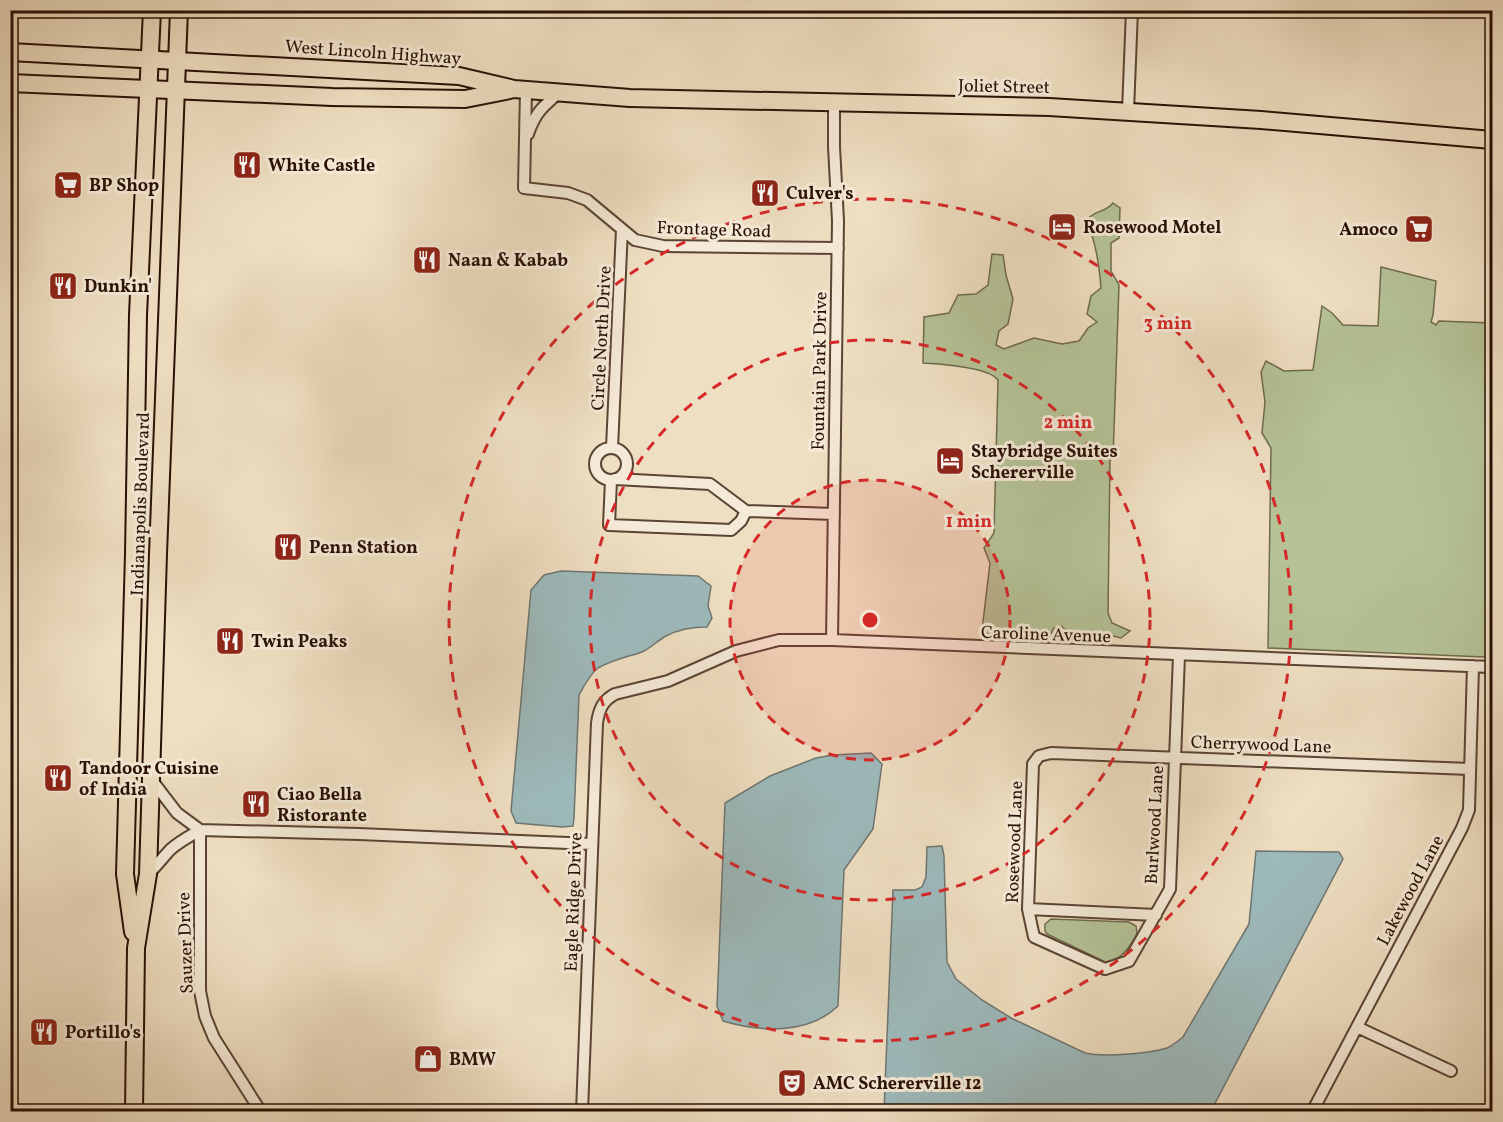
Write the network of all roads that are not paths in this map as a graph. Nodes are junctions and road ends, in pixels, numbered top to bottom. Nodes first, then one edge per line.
1 (152, 10) edge
2 (179, 10) edge
3 (1132, 10) edge
4 (10, 52) edge
5 (148, 59) junction
6 (177, 61) junction
7 (10, 83) edge
8 (147, 89) junction
9 (520, 89) junction
10 (176, 90) junction
11 (560, 92) junction
12 (834, 102) junction
13 (1128, 111) junction
14 (1492, 140) edge
15 (524, 145) junction
16 (622, 229) junction
17 (838, 248) junction
18 (612, 448) junction
19 (613, 480) junction
20 (746, 511) junction
21 (834, 514) junction
22 (832, 640) junction
23 (1179, 655) junction
24 (1473, 666) junction
25 (1492, 667) edge
26 (608, 698) joint
27 (1051, 753) joint
28 (1175, 757) junction
29 (1470, 769) junction
30 (150, 778) junction
31 (200, 830) junction
32 (592, 844) junction
33 (148, 874) junction
34 (1028, 909) junction
35 (1156, 915) junction
36 (136, 948) junction
37 (1105, 969) joint
38 (1357, 1027) junction
39 (1451, 1071) dead end
40 (134, 1112) edge
41 (261, 1112) edge
42 (582, 1112) edge
43 (1312, 1112) edge

1 - 5 main road, Indianapolis Boulevard
2 - 6 main road, Indianapolis Boulevard
3 - 13 street
4 - 5 main road, West Lincoln Highway
5 - 6 main road, West Lincoln Highway
5 - 8 main road, Indianapolis Boulevard
6 - 9 main road, West Lincoln Highway
6 - 10 main road, Indianapolis Boulevard
7 - 8 main road
8 - 10 main road
8 - 36 main road, Indianapolis Boulevard
9 - 10 main road
9 - 11 main road, Joliet Street
9 - 15 street, Frontage Road
10 - 30 main road, Indianapolis Boulevard
11 - 12 main road, Joliet Street
11 - 15 street
12 - 13 main road, Joliet Street
12 - 17 street, Fountain Park Drive
13 - 14 main road, Joliet Street
15 - 16 street, Frontage Road
16 - 17 street, Frontage Road
16 - 18 street, Circle North Drive
17 - 21 street, Fountain Park Drive
18 - 19 street
18 - 19 street
19 - 20 street
19 - 20 street
20 - 21 street
21 - 22 street, Fountain Park Drive
22 - 23 street, Caroline Avenue
22 - 26 street, Caroline Avenue
23 - 24 street, Caroline Avenue
23 - 28 street, Burlwood Lane
24 - 25 street, Caroline Avenue
24 - 29 street, Lakewood Lane
26 - 32 street, Eagle Ridge Drive
27 - 28 street, Cherrywood Lane
27 - 34 street, Rosewood Lane
28 - 29 street, Cherrywood Lane
28 - 35 street, Burlwood Lane
29 - 38 street, Lakewood Lane
30 - 31 street
30 - 33 main road, Indianapolis Boulevard
31 - 32 street
31 - 33 street
31 - 41 street, Sauzer Drive
32 - 42 street, Eagle Ridge Drive
33 - 36 main road, Indianapolis Boulevard
34 - 35 street
34 - 37 street, Rosewood Lane
35 - 37 street, Burlwood Lane
36 - 40 main road, Indianapolis Boulevard
38 - 39 street
38 - 43 street, Lakewood Lane

